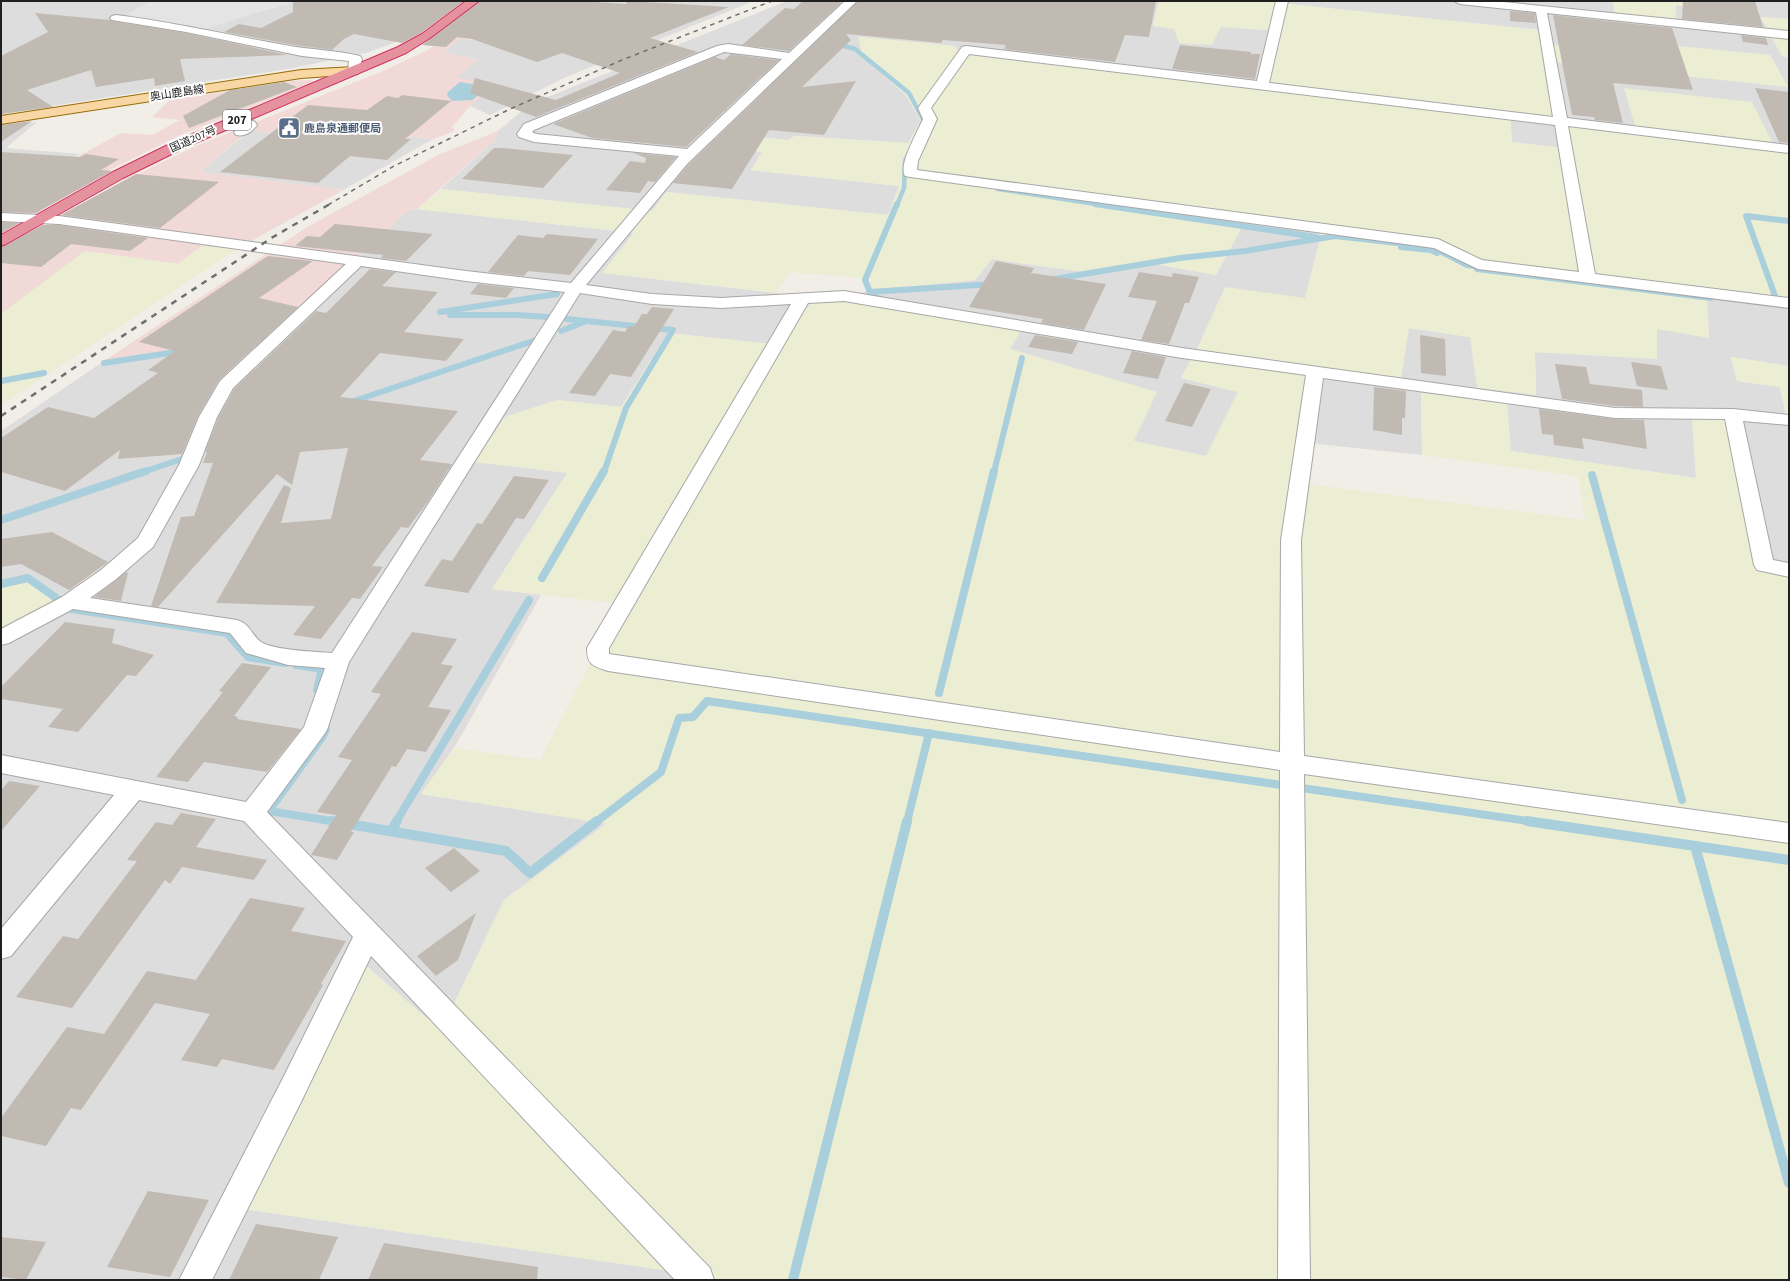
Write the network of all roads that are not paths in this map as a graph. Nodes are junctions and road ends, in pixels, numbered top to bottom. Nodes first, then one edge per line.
1 (473, 1) edge
2 (851, 1) edge
3 (1282, 1) edge
4 (1460, 1) edge
5 (1541, 9) junction
6 (116, 18) dead end
7 (1789, 35) edge
8 (792, 57) junction
9 (354, 71) junction
10 (1262, 86) junction
11 (1, 120) edge
12 (1561, 121) junction
13 (1789, 149) edge
14 (690, 153) junction
15 (1, 217) edge
16 (42, 219) junction
17 (1, 241) edge
18 (358, 261) junction
19 (1588, 278) junction
20 (575, 288) junction
21 (802, 299) junction
22 (1789, 303) edge
23 (1314, 372) junction
24 (1733, 414) junction
25 (1789, 420) edge
26 (1789, 570) edge
27 (70, 602) junction
28 (1, 638) edge
29 (338, 661) junction
30 (1, 764) edge
31 (1293, 779) junction
32 (133, 790) junction
33 (252, 813) junction
34 (1789, 833) edge
35 (368, 934) junction
36 (1, 948) edge
37 (195, 1280) edge
38 (698, 1280) edge
39 (1294, 1280) edge

1 - 9 highway, 国道207号 / 207
2 - 8 street
3 - 10 street
4 - 5 street
5 - 7 street
5 - 12 street
6 - 9 street
8 - 14 street
8 - 14 street
9 - 11 main road, 奥山鹿島線
9 - 16 highway, 国道207号 / 207
10 - 12 street
10 - 19 street
12 - 13 street
12 - 19 street
14 - 20 street
15 - 16 street
16 - 17 highway, 国道207号 / 207
16 - 18 street
18 - 20 street
18 - 27 street
19 - 22 street
20 - 21 street
20 - 29 street
21 - 23 street
21 - 31 street
23 - 24 street
23 - 31 street
24 - 25 street
24 - 26 street
27 - 28 street
27 - 29 street
29 - 33 street
30 - 32 street
31 - 34 street
31 - 39 street
32 - 33 street
32 - 36 street
33 - 35 street
35 - 37 street
35 - 38 street

